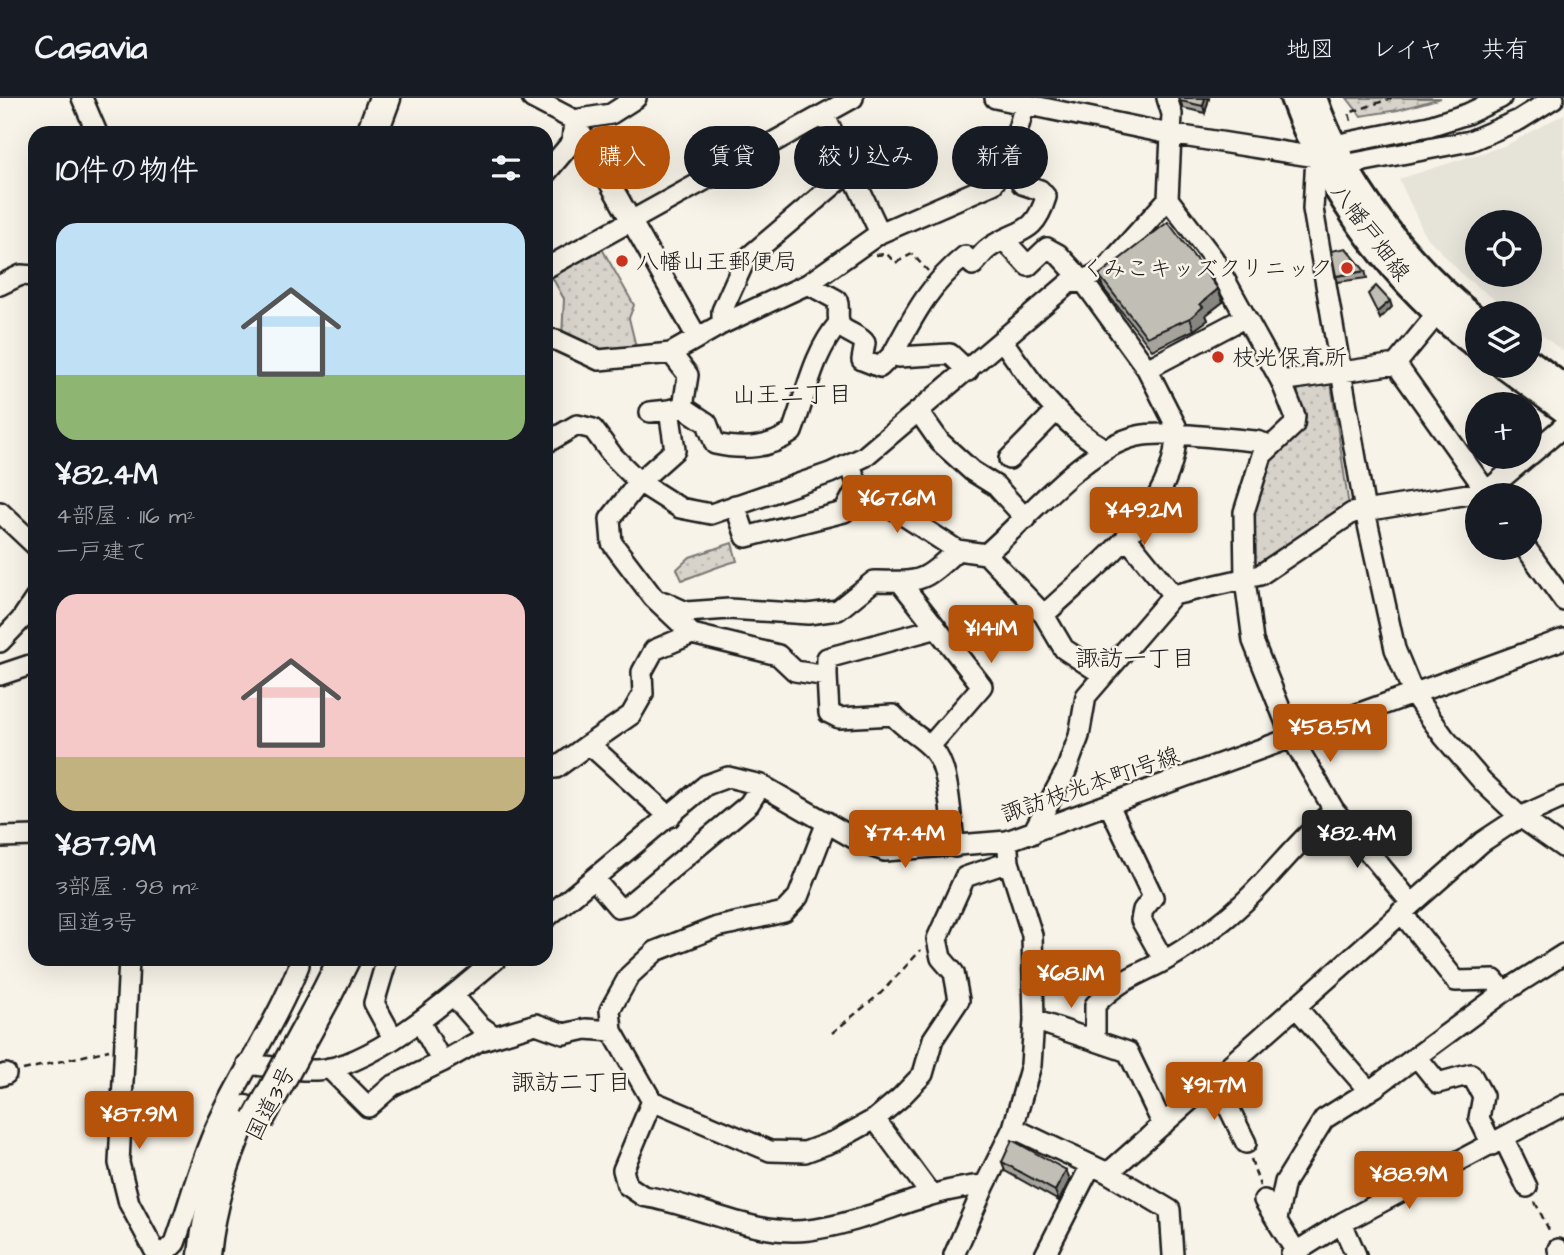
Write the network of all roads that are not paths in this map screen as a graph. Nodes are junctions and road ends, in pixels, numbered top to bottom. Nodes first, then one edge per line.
1 (82, 98) edge
2 (386, 98) edge
3 (402, 98) edge
4 (532, 98) edge
5 (636, 98) edge
6 (853, 98) edge
7 (995, 98) edge
8 (1167, 98) edge
9 (1293, 98) edge
10 (1314, 98) edge
11 (1501, 98) edge
12 (1554, 98) edge
13 (1025, 104) junction
14 (824, 114) junction
15 (574, 120) junction
16 (93, 126) edge
17 (375, 126) edge
18 (393, 126) edge
19 (829, 126) edge
20 (1019, 126) edge
21 (1170, 134) junction
22 (1331, 155) junction
23 (553, 165) edge
24 (830, 189) edge
25 (856, 189) edge
26 (982, 189) edge
27 (1037, 189) edge
28 (1168, 199) junction
29 (630, 220) junction
30 (873, 237) junction
31 (1006, 241) junction
32 (553, 264) edge
33 (28, 276) edge
34 (1083, 281) junction
35 (0, 285) edge
36 (808, 285) junction
37 (1465, 310) edge
38 (1437, 314) junction
39 (1244, 318) junction
40 (839, 323) junction
41 (722, 324) junction
42 (1465, 336) edge
43 (697, 337) junction
44 (553, 340) edge
45 (1003, 341) junction
46 (671, 353) junction
47 (893, 355) junction
48 (1396, 364) junction
49 (1147, 369) junction
50 (968, 371) junction
51 (1542, 371) edge
52 (1343, 372) junction
53 (1520, 378) edge
54 (1281, 381) junction
55 (1564, 388) edge
56 (667, 410) junction
57 (1564, 410) edge
58 (1056, 411) junction
59 (919, 412) junction
60 (1564, 426) edge
61 (1177, 437) junction
62 (553, 439) edge
63 (1542, 444) edge
64 (1270, 445) junction
65 (1105, 449) junction
66 (1009, 459) dead end
67 (850, 465) junction
68 (1514, 469) edge
69 (639, 482) junction
70 (1481, 483) edge
71 (1499, 483) edge
72 (858, 486) junction
73 (1465, 496) edge
74 (735, 505) junction
75 (1365, 511) junction
76 (0, 512) edge
77 (1026, 519) junction
78 (1126, 537) junction
79 (28, 538) edge
80 (957, 550) junction
81 (986, 554) junction
82 (1535, 560) edge
83 (1245, 580) junction
84 (901, 583) junction
85 (1173, 595) junction
86 (653, 597) junction
87 (1564, 601) edge
88 (28, 610) edge
89 (1044, 615) junction
90 (934, 629) junction
91 (692, 634) junction
92 (1564, 639) edge
93 (0, 642) edge
94 (28, 668) edge
95 (1102, 674) junction
96 (0, 675) edge
97 (827, 676) junction
98 (1414, 695) junction
99 (1292, 738) junction
100 (589, 744) junction
101 (930, 746) junction
102 (553, 768) edge
103 (761, 785) junction
104 (1564, 797) edge
105 (1109, 806) junction
106 (1334, 810) junction
107 (670, 817) junction
108 (1520, 817) junction
109 (827, 822) junction
110 (1032, 834) junction
111 (28, 836) edge
112 (0, 837) edge
113 (1007, 841) junction
114 (955, 847) junction
115 (1564, 848) edge
116 (1009, 862) junction
117 (594, 879) junction
118 (1406, 908) junction
119 (553, 912) edge
120 (1564, 954) edge
121 (1164, 961) junction
122 (128, 966) edge
123 (299, 966) edge
124 (325, 966) edge
125 (339, 966) edge
126 (385, 966) edge
127 (488, 966) edge
128 (319, 991) junction
129 (1504, 992) junction
130 (453, 995) junction
131 (1296, 1007) junction
132 (1034, 1020) junction
133 (420, 1022) junction
134 (612, 1031) junction
135 (494, 1036) junction
136 (393, 1038) junction
137 (1095, 1039) junction
138 (1417, 1058) junction
139 (442, 1062) junction
140 (247, 1064) junction
141 (329, 1068) junction
142 (1210, 1083) junction
143 (1368, 1091) junction
144 (652, 1101) junction
145 (1564, 1105) edge
146 (252, 1116) junction
147 (874, 1119) junction
148 (1163, 1125) junction
149 (1013, 1128) junction
150 (1498, 1142) junction
151 (1246, 1143) road end
152 (1099, 1170) junction
153 (985, 1185) junction
154 (1527, 1187) road end
155 (931, 1195) junction
156 (1264, 1200) road end
157 (1277, 1219) junction
158 (1342, 1223) junction
159 (1295, 1253) edge
160 (157, 1255) edge
161 (163, 1255) edge
162 (204, 1255) edge
163 (219, 1255) edge
164 (954, 1255) edge
165 (1045, 1255) edge
166 (1173, 1255) edge
167 (1356, 1255) edge

1 - 16 street
2 - 17 highway
3 - 18 highway
4 - 15 street
5 - 15 street
6 - 14 street
7 - 13 street
8 - 21 street
9 - 22 main road, 八幡戸畑線
10 - 22 main road, 八幡戸畑線
11 - 22 street
12 - 22 street
13 - 20 street
13 - 21 street
14 - 19 street
14 - 29 street
15 - 23 street
15 - 29 street
21 - 22 street
21 - 28 street
22 - 37 main road, 八幡戸畑線
22 - 38 main road, 八幡戸畑線
22 - 52 street
24 - 41 street
25 - 30 street
26 - 30 street
27 - 31 street
28 - 34 street
28 - 39 street
29 - 32 street
29 - 43 street
30 - 36 street
31 - 34 street
31 - 47 street
33 - 35 street
34 - 45 street
34 - 49 street
36 - 40 street
36 - 41 street
38 - 42 main road, 八幡戸畑線
38 - 48 street
39 - 49 street
39 - 54 street
40 - 47 street
40 - 56 street
41 - 43 street
43 - 46 street
44 - 46 street
45 - 50 street
45 - 58 street
46 - 56 street
47 - 50 street
48 - 52 street
48 - 70 street
49 - 61 street
50 - 59 street
51 - 55 main road
52 - 54 street
52 - 75 street
53 - 57 main road
54 - 64 street
56 - 69 street
58 - 65 street
58 - 66 street
59 - 67 street
59 - 77 street
60 - 63 street
61 - 64 street
61 - 65 street
61 - 78 street
62 - 69 street
64 - 83 street
65 - 77 street
67 - 72 street
67 - 74 street
68 - 71 street
69 - 74 street
69 - 86 street
72 - 74 street
72 - 80 street
73 - 75 street
75 - 83 street
75 - 98 street
76 - 79 street
77 - 81 street
78 - 85 street
78 - 89 street
80 - 81 street
80 - 84 street
81 - 89 street
82 - 87 street
83 - 85 street
83 - 99 street
84 - 86 street
84 - 90 street
85 - 95 street
86 - 91 street
88 - 93 street
89 - 95 street
90 - 97 street
90 - 101 street
91 - 97 street
91 - 100 street
92 - 98 street, 諏訪枝光本町1号線
94 - 96 street
95 - 110 street
97 - 101 street
98 - 99 street, 諏訪枝光本町1号線
98 - 108 street
99 - 105 street, 諏訪枝光本町1号線
99 - 106 street
100 - 102 street
100 - 107 street
101 - 114 street
103 - 107 street, 諏訪枝光本町1号線
103 - 109 street, 諏訪枝光本町1号線
103 - 117 street
104 - 108 street
105 - 110 street, 諏訪枝光本町1号線
105 - 121 street
106 - 118 street
106 - 121 street
107 - 117 street, 諏訪枝光本町1号線
108 - 115 street
108 - 118 street
109 - 114 street, 諏訪枝光本町1号線
109 - 134 street
110 - 113 street, 諏訪枝光本町1号線
111 - 112 street
113 - 114 street, 諏訪枝光本町1号線
113 - 116 street
116 - 132 street
116 - 147 street
117 - 119 street, 諏訪枝光本町1号線
118 - 129 street
118 - 131 street
120 - 129 street
121 - 137 street
122 - 160 street
123 - 140 street
124 - 128 highway, 国道3号
125 - 128 highway, 国道3号
126 - 136 street
127 - 130 street
128 - 146 highway, 国道3号, bridge
129 - 138 street
130 - 133 street
130 - 135 street
131 - 142 street
131 - 143 street
132 - 137 street
132 - 149 street
133 - 136 street
133 - 139 street
134 - 135 street
134 - 144 street
135 - 139 street
136 - 141 street
137 - 148 street
138 - 143 street
138 - 150 street
139 - 141 street
140 - 141 street
140 - 161 street
142 - 148 street
142 - 151 street
143 - 157 street
144 - 147 street
144 - 155 street
145 - 150 street
146 - 162 highway, 国道3号
146 - 163 highway, 国道3号
147 - 155 street
148 - 152 street
149 - 152 street
149 - 153 street
150 - 154 street
150 - 158 street
152 - 165 street
152 - 166 street
153 - 155 street
153 - 164 street
156 - 157 street
157 - 159 street
158 - 159 street
158 - 167 street

